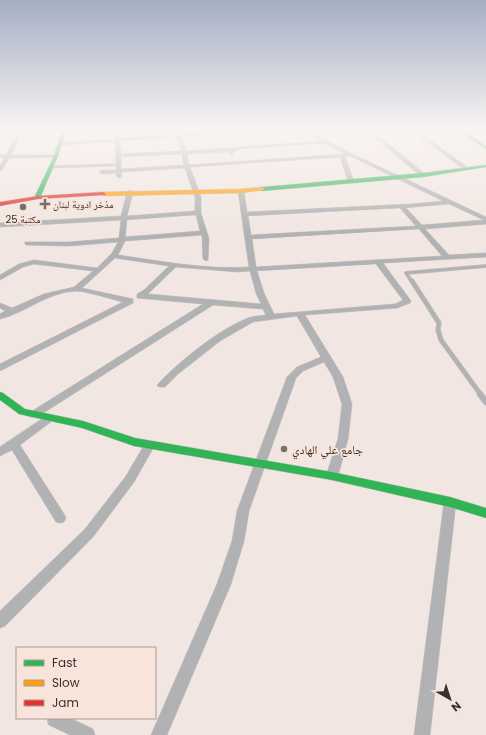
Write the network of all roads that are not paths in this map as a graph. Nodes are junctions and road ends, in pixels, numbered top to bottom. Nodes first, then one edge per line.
1 (54, 164) edge
2 (119, 164) edge
3 (214, 164) edge
4 (345, 164) edge
5 (370, 164) edge
6 (411, 164) edge
7 (460, 164) edge
8 (101, 166) junction
9 (187, 166) junction
10 (486, 166) edge
11 (52, 168) junction
12 (119, 168) junction
13 (467, 169) junction
14 (423, 174) junction
15 (397, 177) junction
16 (351, 181) junction
17 (195, 190) junction
18 (241, 191) junction
19 (130, 192) junction
20 (37, 198) junction
21 (449, 202) junction
22 (0, 204) edge
23 (402, 207) junction
24 (198, 213) junction
25 (244, 214) junction
26 (124, 218) junction
27 (486, 219) edge
28 (486, 222) edge
29 (0, 225) edge
30 (421, 227) junction
31 (204, 233) junction
32 (249, 236) junction
33 (122, 240) junction
34 (27, 243) dead end
35 (114, 256) junction
36 (486, 256) edge
37 (448, 258) junction
38 (206, 259) dead end
39 (379, 263) junction
40 (174, 265) junction
41 (486, 266) edge
42 (253, 269) junction
43 (98, 270) junction
44 (0, 278) edge
45 (76, 290) junction
46 (140, 296) junction
47 (130, 302) junction
48 (210, 302) junction
49 (0, 305) edge
50 (267, 307) junction
51 (12, 312) junction
52 (300, 314) junction
53 (271, 316) junction
54 (0, 317) edge
55 (326, 358) junction
56 (0, 368) edge
57 (162, 385) dead end
58 (0, 395) edge
59 (486, 402) edge
60 (33, 415) junction
61 (48, 419) junction
62 (14, 444) junction
63 (150, 445) junction
64 (0, 452) edge
65 (260, 463) junction
66 (332, 476) junction
67 (450, 502) junction
68 (486, 513) edge
69 (60, 518) dead end
70 (0, 621) edge
71 (55, 719) dead end
72 (87, 735) edge
73 (159, 735) edge
74 (422, 735) edge

1 - 11 main road
2 - 12 street
3 - 9 street
4 - 16 street
5 - 15 street
6 - 14 street
7 - 13 street
8 - 11 street
8 - 12 street
8 - 12 street
9 - 12 street
9 - 17 street
10 - 13 main road
11 - 20 main road
13 - 14 main road
14 - 15 main road
15 - 16 main road
15 - 21 street
16 - 18 main road
17 - 18 main road
17 - 19 main road
17 - 24 street
18 - 25 street
19 - 20 main road
19 - 26 street
20 - 22 main road
21 - 23 street
21 - 27 street
23 - 25 street
23 - 30 street
24 - 26 street
24 - 31 street
25 - 32 street
26 - 29 street
26 - 33 street
28 - 30 street
30 - 32 street
30 - 37 street
31 - 33 street
31 - 38 street
32 - 42 street
33 - 34 street
33 - 35 street
35 - 40 street
35 - 43 street
36 - 37 street
37 - 39 street
39 - 42 street
39 - 52 street
40 - 42 street
40 - 46 street
41 - 59 lane
42 - 50 street
43 - 44 street
43 - 45 street
45 - 47 street
45 - 51 street
46 - 47 street
46 - 48 street
47 - 56 street
48 - 50 street
48 - 60 street
49 - 51 street
50 - 53 street
51 - 54 street
52 - 53 street
52 - 55 street
53 - 57 street
55 - 65 street
55 - 66 street
58 - 60 main road
60 - 61 main road
61 - 62 street
61 - 63 main road
62 - 64 street
62 - 69 street
63 - 65 main road
63 - 70 street
65 - 66 main road
65 - 73 street
66 - 67 main road
67 - 68 main road
67 - 74 street
71 - 72 street

